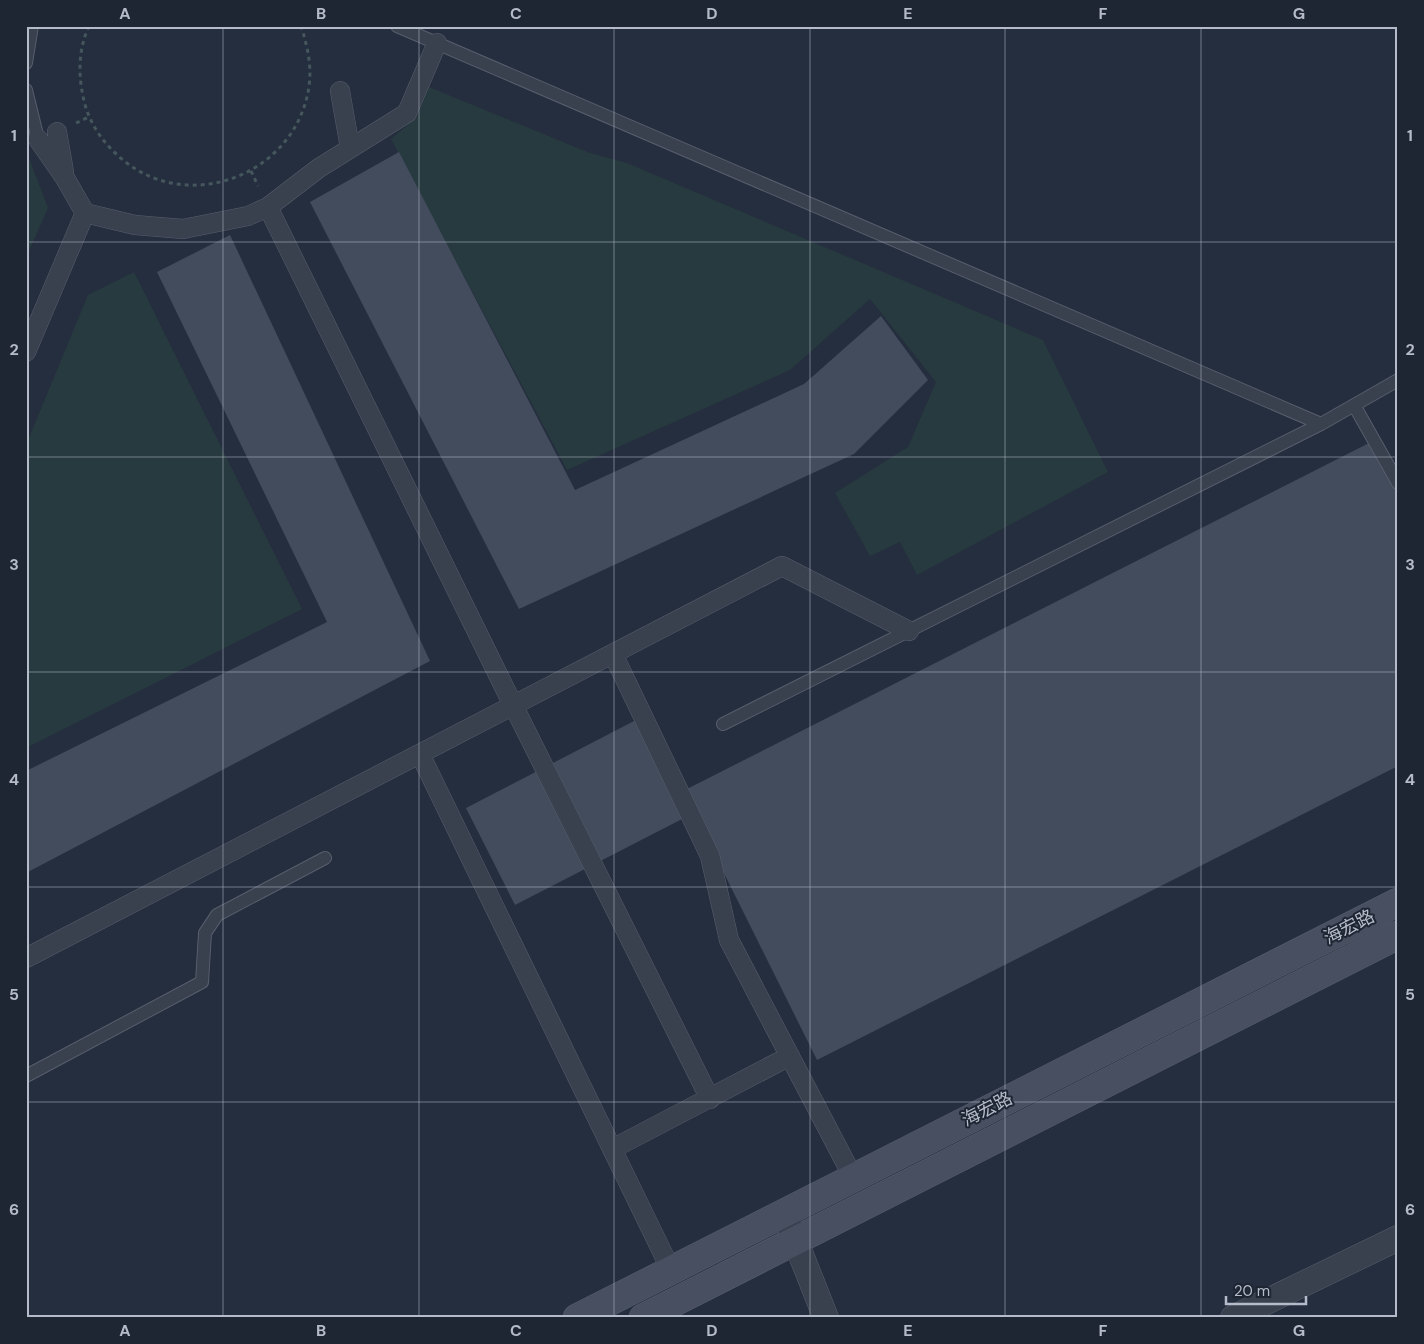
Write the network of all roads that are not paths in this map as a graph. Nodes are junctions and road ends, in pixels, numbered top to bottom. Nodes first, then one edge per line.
1 (32, 26) edge
2 (397, 26) edge
3 (437, 43) junction
4 (26, 63) edge
5 (26, 90) edge
6 (340, 91) dead end
7 (57, 132) dead end
8 (38, 139) joint
9 (350, 148) junction
10 (65, 178) junction
11 (268, 207) junction
12 (85, 213) junction
13 (26, 352) edge
14 (1398, 380) edge
15 (1354, 405) junction
16 (1321, 424) junction
17 (1398, 483) edge
18 (909, 631) junction
19 (612, 654) junction
20 (513, 705) junction
21 (723, 724) dead end
22 (420, 754) junction
23 (326, 858) dead end
24 (1398, 902) edge
25 (1398, 935) edge
26 (26, 958) edge
27 (790, 1056) junction
28 (26, 1076) edge
29 (710, 1099) junction
30 (612, 1149) junction
31 (853, 1177) junction
32 (784, 1212) junction
33 (1398, 1238) edge
34 (794, 1240) junction
35 (671, 1270) junction
36 (577, 1318) edge
37 (643, 1318) edge
38 (826, 1318) edge
39 (1233, 1318) edge

1 - 4 lane
2 - 3 lane
3 - 9 street
3 - 16 lane
5 - 8 lane
6 - 9 street
7 - 10 street
8 - 10 street
9 - 11 street
10 - 12 street
11 - 12 street
11 - 20 street
12 - 13 street
14 - 15 lane
15 - 16 lane
15 - 17 lane
16 - 18 lane
18 - 19 street
18 - 21 lane
19 - 20 street
19 - 27 street
20 - 22 street
20 - 29 street
22 - 26 street
22 - 30 street
23 - 28 lane
24 - 31 main road, 海宏路
25 - 34 main road, 海宏路
27 - 29 street
27 - 31 street
29 - 30 street
30 - 35 street
31 - 32 main road, 海宏路
32 - 34 street
32 - 35 main road, 海宏路
33 - 39 street
34 - 37 main road, 海宏路
34 - 38 street
35 - 36 main road, 海宏路

